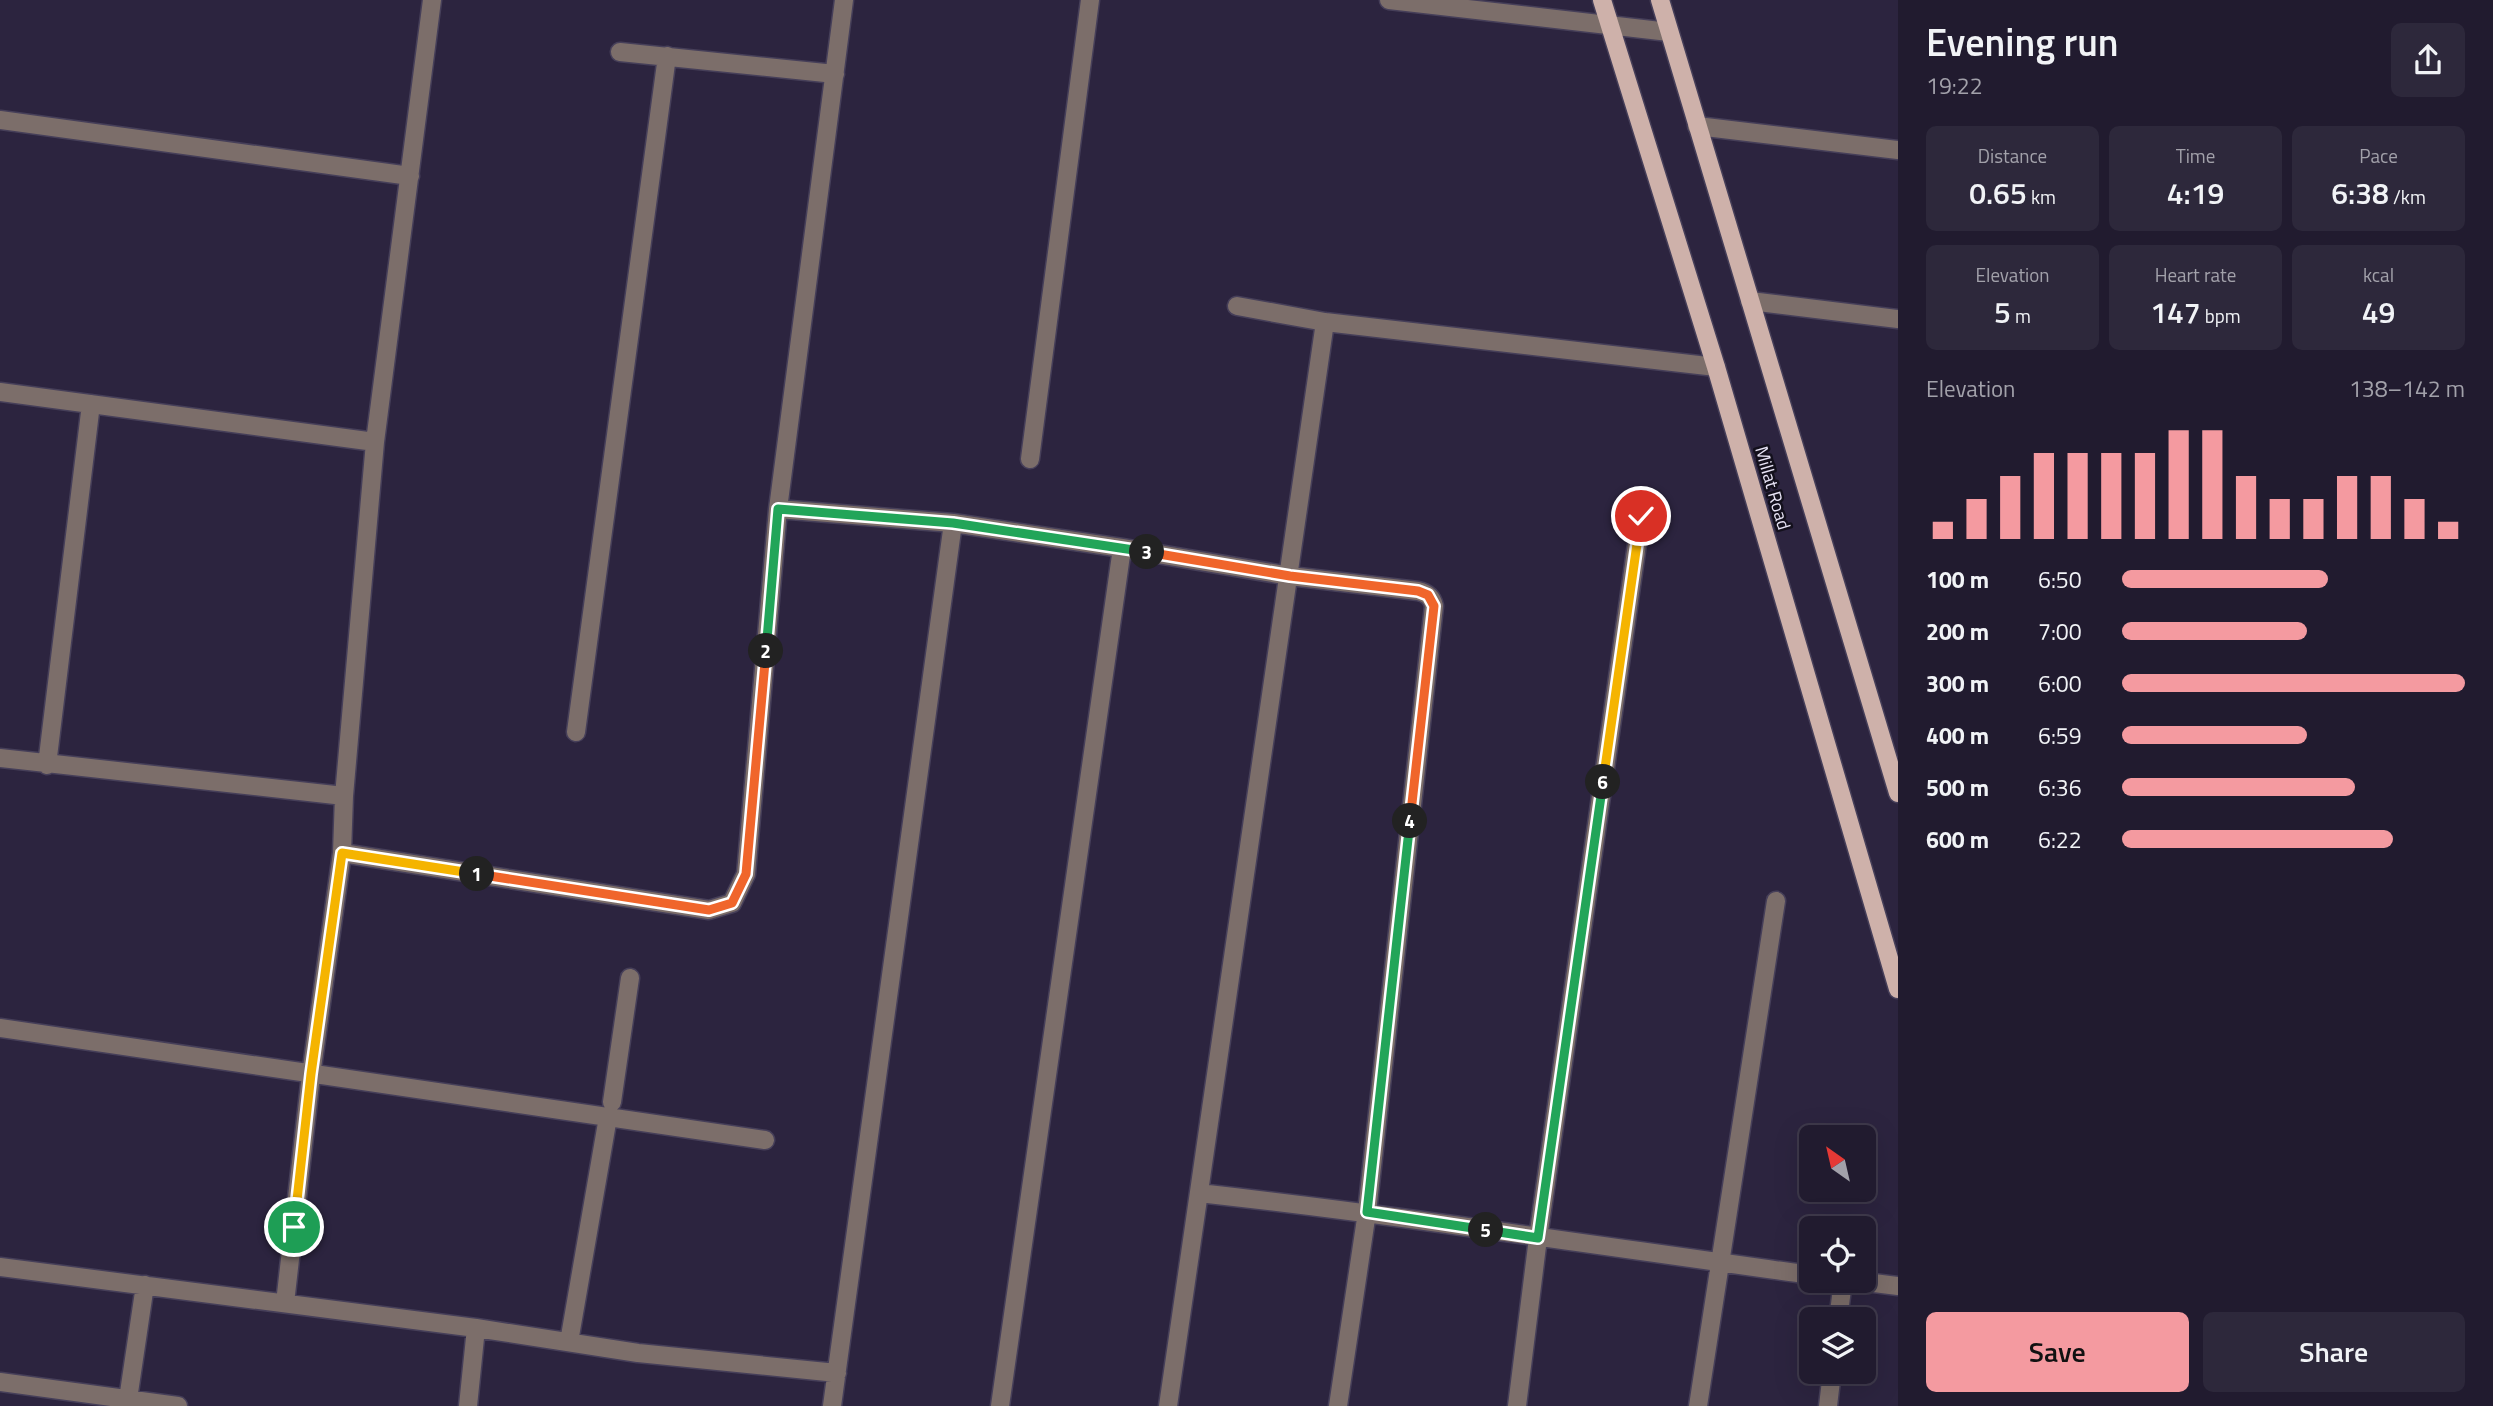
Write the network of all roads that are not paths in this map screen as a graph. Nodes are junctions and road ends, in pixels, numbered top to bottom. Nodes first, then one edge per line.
1 (432, 0) edge
2 (844, 0) edge
3 (1090, 0) edge
4 (1392, 0) edge
5 (1602, 0) edge
6 (1660, 0) edge
7 (1609, 26) junction
8 (1669, 32) junction
9 (620, 52) dead end
10 (667, 56) junction
11 (835, 74) junction
12 (0, 120) edge
13 (1696, 126) junction
14 (1898, 150) edge
15 (410, 176) junction
16 (1750, 302) junction
17 (1237, 306) dead end
18 (1898, 319) edge
19 (1325, 322) junction
20 (1716, 367) junction
21 (0, 392) edge
22 (91, 404) junction
23 (375, 442) junction
24 (1030, 459) dead end
25 (778, 509) junction
26 (1641, 516) dead end
27 (953, 523) junction
28 (1122, 548) junction
29 (1290, 576) junction
30 (576, 732) dead end
31 (0, 758) edge
32 (47, 765) junction
33 (1898, 793) edge
34 (344, 796) junction
35 (342, 853) junction
36 (1776, 901) dead end
37 (630, 978) dead end
38 (1898, 989) edge
39 (0, 1028) edge
40 (311, 1074) junction
41 (610, 1110) junction
42 (765, 1140) dead end
43 (1199, 1193) junction
44 (1367, 1212) junction
45 (1538, 1238) junction
46 (1720, 1262) junction
47 (0, 1267) edge
48 (1799, 1273) edge
49 (1876, 1283) edge
50 (145, 1285) junction
51 (1898, 1286) edge
52 (285, 1303) junction
53 (476, 1328) junction
54 (569, 1342) junction
55 (837, 1373) junction
56 (0, 1382) edge
57 (1831, 1384) edge
58 (127, 1403) edge
59 (178, 1406) edge
60 (468, 1406) edge
61 (832, 1406) edge
62 (1000, 1406) edge
63 (1168, 1406) edge
64 (1338, 1406) edge
65 (1517, 1406) edge
66 (1698, 1406) edge
67 (1828, 1406) edge

1 - 15 street
2 - 11 street
3 - 24 street
4 - 7 street
5 - 7 main road, Millat Road
6 - 8 main road, Millat Road
7 - 8 street
7 - 20 main road, Millat Road
8 - 13 main road, Millat Road
9 - 10 street
10 - 11 street
10 - 30 street
11 - 25 street
12 - 15 street
13 - 14 street
13 - 16 main road, Millat Road
15 - 23 street
16 - 18 street
16 - 33 main road, Millat Road
17 - 19 street
19 - 20 street
19 - 29 street
20 - 38 main road, Millat Road
21 - 22 street
22 - 23 street
22 - 32 street
23 - 34 street
25 - 27 street
25 - 35 street
26 - 45 street
27 - 28 street
27 - 55 street
28 - 29 street
28 - 62 street
29 - 43 street
29 - 44 street
31 - 32 street
32 - 34 street
34 - 35 street
35 - 40 street
36 - 46 street
37 - 41 street
39 - 40 street
40 - 41 street
40 - 52 street
41 - 42 street
41 - 54 street
43 - 44 street
43 - 63 street
44 - 45 street
44 - 64 street
45 - 46 street
45 - 65 street
46 - 48 street
46 - 66 street
47 - 50 street
49 - 51 street
50 - 52 street
50 - 58 street
52 - 53 street
53 - 54 street
53 - 60 street
54 - 55 street
55 - 61 street
56 - 58 street
57 - 67 street
58 - 59 street

